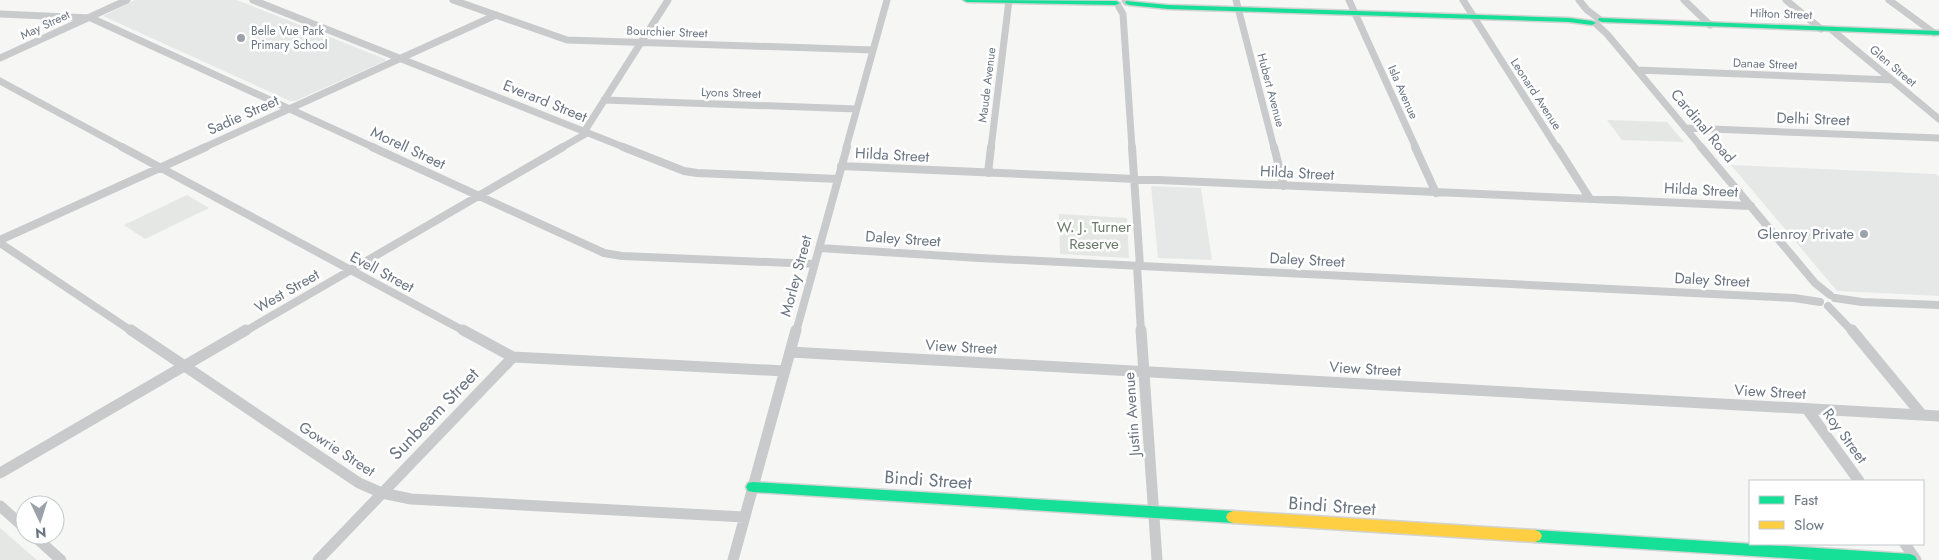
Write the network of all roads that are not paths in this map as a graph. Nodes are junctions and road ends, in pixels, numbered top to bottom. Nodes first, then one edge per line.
1 (127, 0) edge
2 (253, 0) edge
3 (453, 0) edge
4 (668, 0) edge
5 (887, 0) edge
6 (967, 0) edge
7 (1349, 0) edge
8 (1463, 0) edge
9 (1579, 0) edge
10 (1684, 0) edge
11 (1786, 0) edge
12 (1889, 0) edge
13 (1009, 1) edge
14 (465, 2) edge
15 (1123, 5) edge
16 (1237, 5) edge
17 (1355, 13) junction
18 (0, 14) edge
19 (496, 15) junction
20 (89, 17) junction
21 (1474, 17) junction
22 (1597, 21) junction
23 (1710, 26) junction
24 (1826, 29) junction
25 (1936, 33) edge
26 (641, 42) junction
27 (873, 50) junction
28 (0, 58) edge
29 (400, 59) junction
30 (1637, 70) junction
31 (1892, 80) junction
32 (0, 81) edge
33 (604, 100) junction
34 (290, 109) junction
35 (857, 109) junction
36 (1939, 119) edge
37 (1685, 128) junction
38 (585, 132) junction
39 (1939, 138) edge
40 (841, 166) junction
41 (161, 168) junction
42 (988, 173) junction
43 (838, 178) junction
44 (1135, 179) junction
45 (1284, 186) junction
46 (1436, 192) junction
47 (479, 196) junction
48 (1590, 199) junction
49 (1750, 206) junction
50 (0, 242) edge
51 (819, 248) junction
52 (814, 264) junction
53 (1138, 266) junction
54 (350, 270) junction
55 (1828, 300) junction
56 (1939, 306) edge
57 (790, 352) junction
58 (513, 357) junction
59 (184, 366) junction
60 (785, 371) junction
61 (1144, 372) junction
62 (1807, 409) junction
63 (1922, 415) junction
64 (1939, 416) edge
65 (0, 473) edge
66 (1859, 480) edge
67 (753, 487) junction
68 (382, 493) junction
69 (0, 506) edge
70 (1153, 512) junction
71 (744, 517) junction
72 (15, 519) edge
73 (44, 545) edge
74 (1906, 545) edge
75 (61, 560) edge
76 (318, 560) edge
77 (733, 560) edge
78 (1157, 560) edge
79 (1910, 560) edge
80 (1916, 560) edge

1 - 20 street, May Street
2 - 29 street, Everard Street
3 - 14 street, Bourchier Street
4 - 26 street, West Street
5 - 27 street, Morley Street
6 - 13 street, Hilton Street
7 - 17 street, Isla Avenue
8 - 21 street, Leonard Avenue
9 - 22 street, Cardinal Road
10 - 23 street
11 - 24 street, Glen Street
12 - 25 street
13 - 15 street, Hilton Street
13 - 42 street, Maude Avenue
14 - 19 street, Bourchier Street
15 - 16 street, Hilton Street
15 - 44 street, Justin Avenue
16 - 17 street, Hilton Street
16 - 45 street, Hubert Avenue
17 - 21 street, Hilton Street
17 - 46 street, Isla Avenue
18 - 20 street, Morell Street
19 - 26 street, Bourchier Street
19 - 29 street, Sadie Street
20 - 28 street, May Street
20 - 34 street, Morell Street
21 - 22 street, Hilton Street
21 - 48 street, Leonard Avenue
22 - 23 street, Hilton Street
22 - 30 street, Cardinal Road
23 - 24 street, Hilton Street
24 - 25 street, Hilton Street
24 - 31 street, Glen Street
26 - 27 street, Bourchier Street
26 - 33 street, West Street
27 - 35 street, Morley Street
29 - 34 street, Sadie Street
29 - 38 street, Everard Street
30 - 31 street, Danae Street
30 - 37 street, Cardinal Road
31 - 36 street, Glen Street
32 - 41 street, Evell Street
33 - 35 street, Lyons Street
33 - 38 street, West Street
34 - 41 street, Sadie Street
34 - 47 street, Morell Street
35 - 40 street, Morley Street
37 - 39 street, Delhi Street
37 - 49 street, Cardinal Road
38 - 43 street, Everard Street
38 - 47 street, West Street
40 - 42 street, Hilda Street
40 - 43 street, Morley Street
41 - 50 street, Sadie Street
41 - 54 street, Evell Street
42 - 44 street, Hilda Street
43 - 51 street, Morley Street
44 - 45 street, Hilda Street
44 - 53 street, Justin Avenue
45 - 46 street, Hilda Street
46 - 48 street, Hilda Street
47 - 52 street, Morell Street
47 - 54 street, West Street
48 - 49 street, Hilda Street
49 - 55 street, Cardinal Road
50 - 59 street, Gowrie Street
51 - 52 street, Morley Street
51 - 53 street, Daley Street
52 - 57 street, Morley Street
53 - 55 street, Daley Street
53 - 61 street, Justin Avenue
54 - 58 street, Evell Street
54 - 59 street, West Street
55 - 56 street, Daley Street
55 - 63 street, Cardinal Road
57 - 60 street, Morley Street
57 - 61 street, View Street
58 - 60 street, Evell Street
58 - 68 street, Sunbeam Street
59 - 65 street, West Street
59 - 68 street, Gowrie Street
60 - 67 street, Morley Street
61 - 62 street, View Street
61 - 70 street, Justin Avenue
62 - 63 street, View Street
62 - 66 street, Roy Street
63 - 64 street, View Street
67 - 70 street, Bindi Street
67 - 71 street, Morley Street
68 - 71 street, Gowrie Street
68 - 76 street, Sunbeam Street
69 - 72 street
70 - 78 street, Justin Avenue
70 - 79 street, Bindi Street
71 - 77 street, Morley Street
73 - 75 street
74 - 80 street

